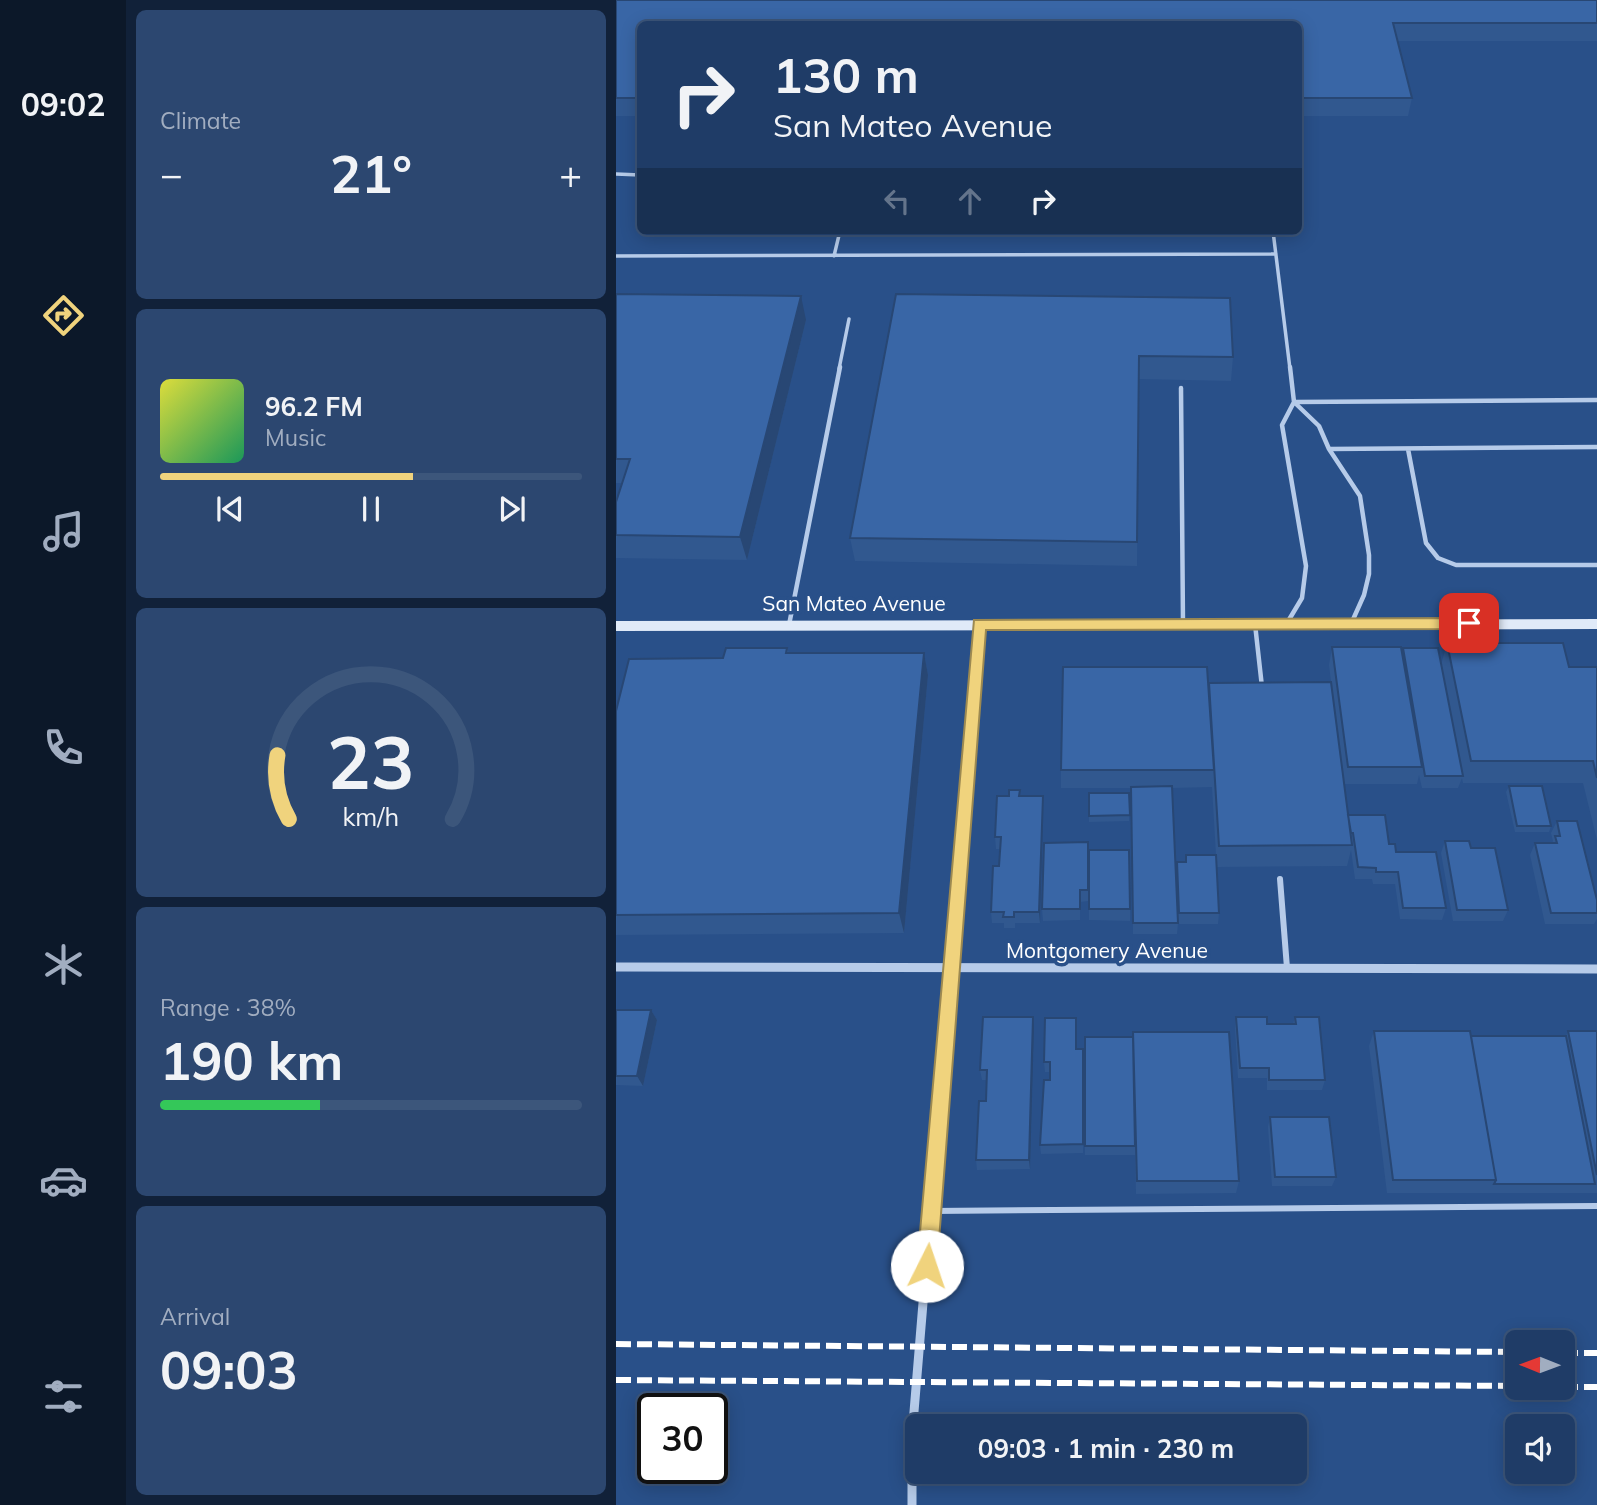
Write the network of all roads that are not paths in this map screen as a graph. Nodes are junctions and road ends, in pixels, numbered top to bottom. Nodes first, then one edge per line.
1 (616, 174) edge
2 (637, 175) edge
3 (839, 235) edge
4 (1274, 235) edge
5 (1276, 254) junction
6 (616, 256) edge
7 (834, 256) junction
8 (849, 319) dead end
9 (1181, 388) edge
10 (1597, 400) edge
11 (1294, 402) junction
12 (1597, 447) edge
13 (1329, 449) junction
14 (1408, 449) junction
15 (1597, 565) edge
16 (979, 624) junction
17 (1183, 624) junction
18 (1255, 624) junction
19 (1287, 624) junction
20 (1351, 624) junction
21 (1597, 624) edge
22 (789, 625) junction
23 (616, 626) edge
24 (1263, 688) edge
25 (1280, 879) dead end
26 (616, 967) edge
27 (951, 968) junction
28 (1287, 968) junction
29 (1597, 969) edge
30 (1597, 1206) edge
31 (931, 1211) junction
32 (912, 1505) edge

1 - 2 lane
3 - 7 lane
4 - 5 lane
5 - 7 lane
5 - 11 lane
6 - 7 lane
8 - 22 lane
9 - 17 lane
10 - 11 lane
11 - 13 lane
11 - 19 lane
12 - 14 lane
13 - 14 lane
13 - 20 lane
14 - 15 lane
16 - 17 main road, San Mateo Avenue
16 - 22 main road, San Mateo Avenue
16 - 27 street
17 - 18 main road, San Mateo Avenue
18 - 19 main road, San Mateo Avenue
18 - 24 lane
19 - 20 main road, San Mateo Avenue
20 - 21 main road, San Mateo Avenue
22 - 23 main road, San Mateo Avenue
25 - 28 lane
26 - 27 street, Montgomery Avenue
27 - 28 street, Montgomery Avenue
27 - 31 street
28 - 29 street, Montgomery Avenue
30 - 31 lane
31 - 32 street

